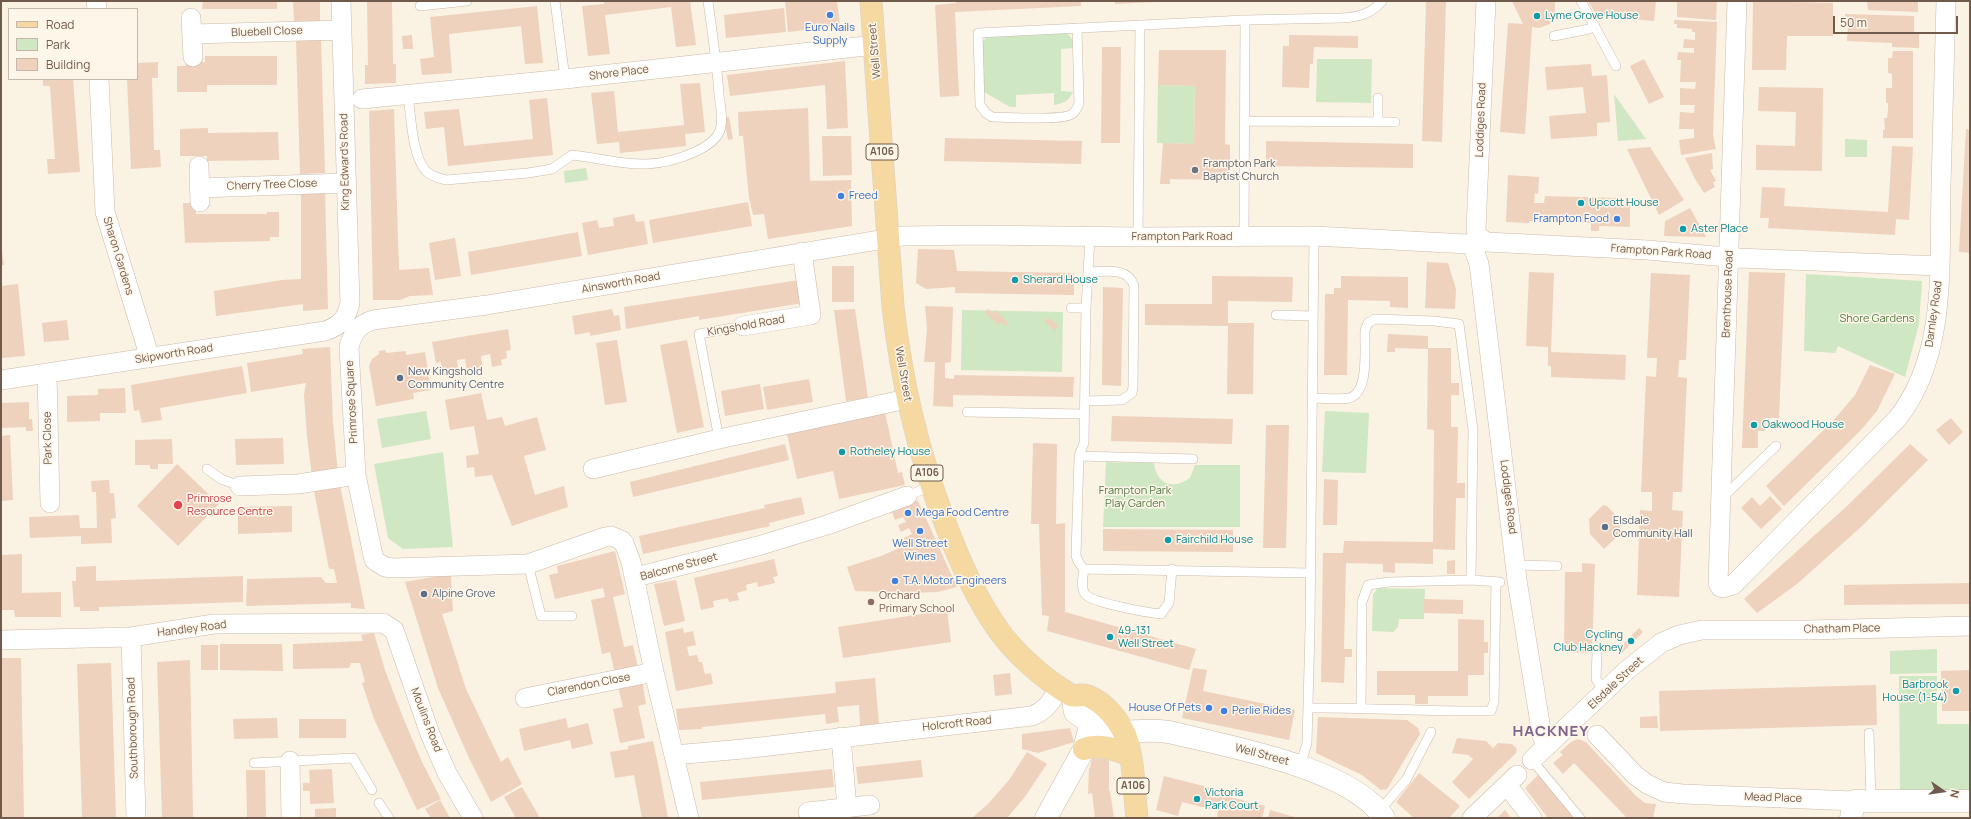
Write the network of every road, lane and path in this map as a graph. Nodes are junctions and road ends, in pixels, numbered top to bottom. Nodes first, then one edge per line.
1 (341, 1) edge
2 (467, 1) edge
3 (555, 1) edge
4 (708, 1) edge
5 (871, 1) edge
6 (1382, 1) edge
7 (1486, 1) edge
8 (1581, 1) edge
9 (1737, 1) edge
10 (1946, 1) edge
11 (420, 6) dead end
12 (1245, 20) junction
13 (1140, 25) junction
14 (1595, 26) junction
15 (1077, 28) junction
16 (342, 30) junction
17 (1554, 36) dead end
18 (875, 45) junction
19 (193, 57) dead end
20 (717, 62) junction
21 (1616, 66) dead end
22 (565, 79) junction
23 (99, 80) edge
24 (408, 95) junction
25 (1378, 98) dead end
26 (362, 99) dead end
27 (1244, 121) junction
28 (1378, 121) junction
29 (1395, 122) dead end
30 (199, 166) dead end
31 (345, 183) junction
32 (1244, 236) junction
33 (1314, 236) junction
34 (1090, 237) junction
35 (1138, 237) junction
36 (889, 238) junction
37 (1477, 243) junction
38 (802, 252) junction
39 (1729, 257) junction
40 (1939, 266) junction
41 (1088, 272) junction
42 (1071, 308) dead end
43 (1086, 308) junction
44 (1276, 315) dead end
45 (1313, 316) junction
46 (349, 326) junction
47 (743, 326) joint
48 (150, 358) junction
49 (47, 373) junction
50 (1, 380) edge
51 (1312, 398) junction
52 (907, 399) junction
53 (1085, 401) junction
54 (967, 412) dead end
55 (1084, 414) junction
56 (719, 439) junction
57 (1776, 446) dead end
58 (1079, 456) junction
59 (1193, 459) dead end
60 (207, 469) dead end
61 (593, 469) dead end
62 (356, 475) junction
63 (240, 486) joint
64 (931, 486) junction
65 (907, 496) joint
66 (1721, 499) junction
67 (50, 503) dead end
68 (528, 564) junction
69 (1516, 565) junction
70 (1558, 566) dead end
71 (1084, 569) junction
72 (1172, 569) junction
73 (1309, 574) junction
74 (636, 577) junction
75 (1471, 580) junction
76 (1720, 587) joint
77 (572, 616) dead end
78 (383, 622) joint
79 (1970, 626) edge
80 (1713, 630) joint
81 (131, 637) junction
82 (1, 640) edge
83 (1597, 654) dead end
84 (654, 672) junction
85 (1066, 692) junction
86 (1605, 692) junction
87 (525, 698) dead end
88 (1308, 708) junction
89 (1362, 708) junction
90 (1090, 723) junction
91 (1430, 732) dead end
92 (1124, 733) junction
93 (1869, 733) dead end
94 (1598, 736) dead end
95 (841, 737) junction
96 (1547, 746) junction
97 (1084, 749) junction
98 (674, 755) junction
99 (1130, 755) junction
100 (1532, 760) joint
101 (290, 761) junction
102 (254, 763) dead end
103 (1300, 766) junction
104 (372, 790) dead end
105 (1970, 801) edge
106 (379, 803) dead end
107 (870, 805) dead end
108 (1859, 807) edge
109 (847, 808) junction
110 (808, 812) dead end
111 (1382, 814) edge
112 (136, 818) edge
113 (291, 818) edge
114 (389, 818) edge
115 (473, 818) edge
116 (689, 818) edge
117 (1046, 818) edge
118 (1137, 818) edge
119 (1472, 818) edge
120 (1532, 818) edge
121 (1580, 818) edge

1 - 16 street, King Edward's Road
2 - 11 lane
3 - 22 lane
4 - 20 lane
5 - 18 main road, Well Street / A106
6 - 12 lane
7 - 37 street, Loddiges Road
8 - 14 lane
9 - 39 street, Brenthouse Road
10 - 40 street, Darnley Road
12 - 13 lane
12 - 27 lane
13 - 15 lane
13 - 35 lane
14 - 17 lane
14 - 21 lane
15 - 15 lane
16 - 19 street, Bluebell Close
16 - 31 street, King Edward's Road
18 - 20 street, Shore Place
18 - 36 main road, Well Street / A106
20 - 22 street, Shore Place
20 - 24 lane
22 - 24 street, Shore Place
23 - 48 street, Sharon Gardens
24 - 26 street, Shore Place
25 - 28 lane
27 - 28 lane
27 - 32 lane
28 - 29 lane
30 - 31 street, Cherry Tree Close
31 - 46 street, King Edward's Road
32 - 33 street, Frampton Park Road
32 - 35 street, Frampton Park Road
33 - 37 street, Frampton Park Road
33 - 45 lane
34 - 35 street, Frampton Park Road
34 - 36 street, Frampton Park Road
34 - 41 lane
36 - 38 street, Ainsworth Road
36 - 52 main road, Well Street / A106
37 - 39 street, Frampton Park Road
37 - 69 street, Loddiges Road
38 - 46 street, Ainsworth Road
38 - 47 street, Kingshold Road
39 - 40 street, Frampton Park Road
39 - 66 street, Brenthouse Road
40 - 76 street, Darnley Road
41 - 43 lane
41 - 53 lane
42 - 43 lane
43 - 53 lane
44 - 45 lane
45 - 51 lane
46 - 48 street, Skipworth Road
46 - 62 street, Primrose Square
47 - 56 lane, Kingshold Road
48 - 49 street, Skipworth Road
49 - 50 street, Skipworth Road
49 - 67 street, Park Close
51 - 73 lane
51 - 75 lane
52 - 56 street
52 - 64 main road, Well Street / A106
53 - 55 lane
54 - 55 lane
55 - 58 lane
56 - 61 street
57 - 66 lane
58 - 59 lane
58 - 71 lane
60 - 63 lane
62 - 63 street
62 - 68 street, Primrose Square
64 - 65 lane, Balcorne Street
64 - 85 main road, Well Street / A106
65 - 74 street, Balcorne Street
66 - 76 street, Brenthouse Road
68 - 74 street
68 - 77 lane
69 - 70 lane
69 - 96 street, Loddiges Road
71 - 72 lane
71 - 72 lane
72 - 73 lane
73 - 88 lane
74 - 84 street, Balcorne Street
75 - 89 lane
75 - 89 lane
78 - 81 street, Handley Road
78 - 115 street, Moulins Road
79 - 80 street, Chatham Place
80 - 86 street, Elsdale Street
81 - 82 street, Handley Road
81 - 112 street, Southborough Road
83 - 86 lane
84 - 87 street, Clarendon Close
84 - 98 street, Balcorne Street
85 - 90 street, Well Street
85 - 92 main road, Well Street / A106
85 - 95 street, Holcroft Road
86 - 96 street, Elsdale Street
88 - 89 lane
88 - 103 lane
90 - 92 street, Well Street
90 - 97 street
91 - 111 lane
92 - 99 main road, A106
92 - 103 street, Well Street
93 - 108 lane
94 - 108 street, Mead Place
95 - 98 street, Holcroft Road
95 - 109 street
96 - 100 street, Elsdale Street
97 - 99 main road
97 - 117 street
98 - 116 street, Balcorne Street
99 - 118 main road, A106
100 - 121 lane
101 - 102 lane
101 - 104 lane
101 - 113 street
103 - 111 street, Well Street
105 - 108 street, Mead Place
106 - 114 lane
107 - 109 street
109 - 110 street
119 - 120 street

